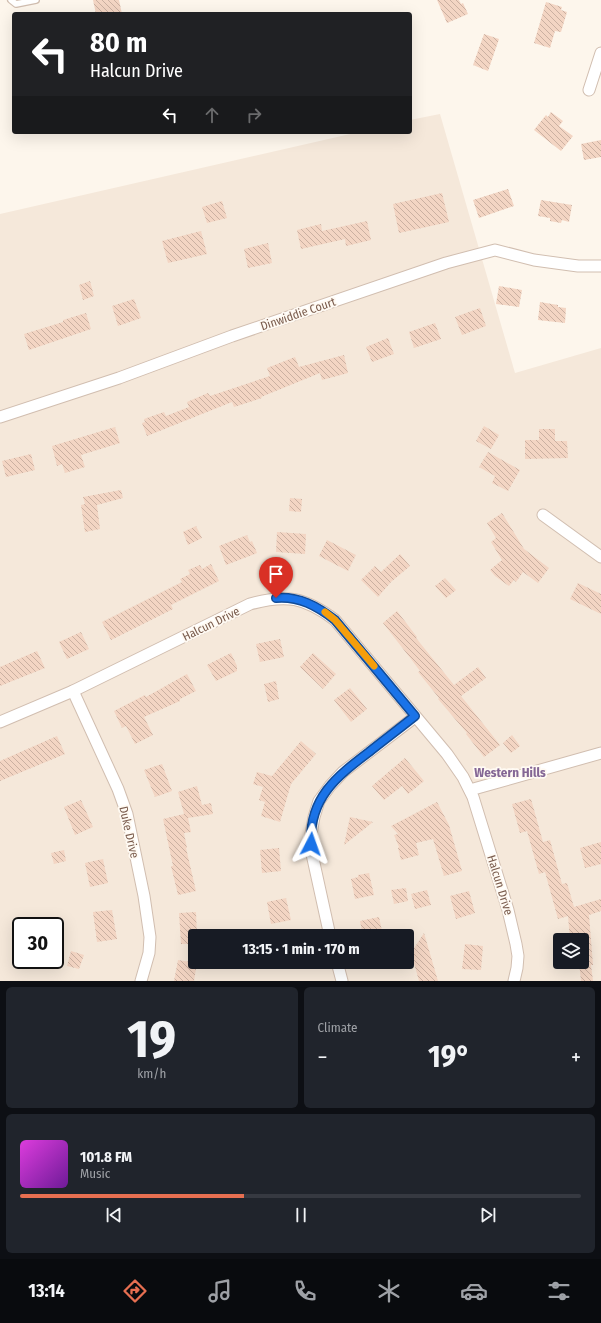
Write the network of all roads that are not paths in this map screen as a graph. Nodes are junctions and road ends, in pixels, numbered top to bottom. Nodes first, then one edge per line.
1 (11, 0) edge
2 (36, 0) edge
3 (601, 53) edge
4 (589, 90) dead end
5 (601, 266) edge
6 (0, 417) edge
7 (544, 515) dead end
8 (601, 557) edge
9 (73, 692) junction
10 (415, 716) junction
11 (0, 722) edge
12 (601, 753) edge
13 (470, 790) junction
14 (328, 929) edge
15 (339, 969) edge
16 (141, 981) edge
17 (342, 981) edge
18 (514, 981) edge

1 - 2 lane
3 - 4 street
5 - 6 street, Dinwiddie Court
7 - 8 street
9 - 10 street, Halcun Drive
9 - 11 street, Halcun Drive
9 - 16 street, Duke Drive
10 - 13 street, Halcun Drive
10 - 14 street
12 - 13 street
13 - 18 street, Halcun Drive
15 - 17 street

